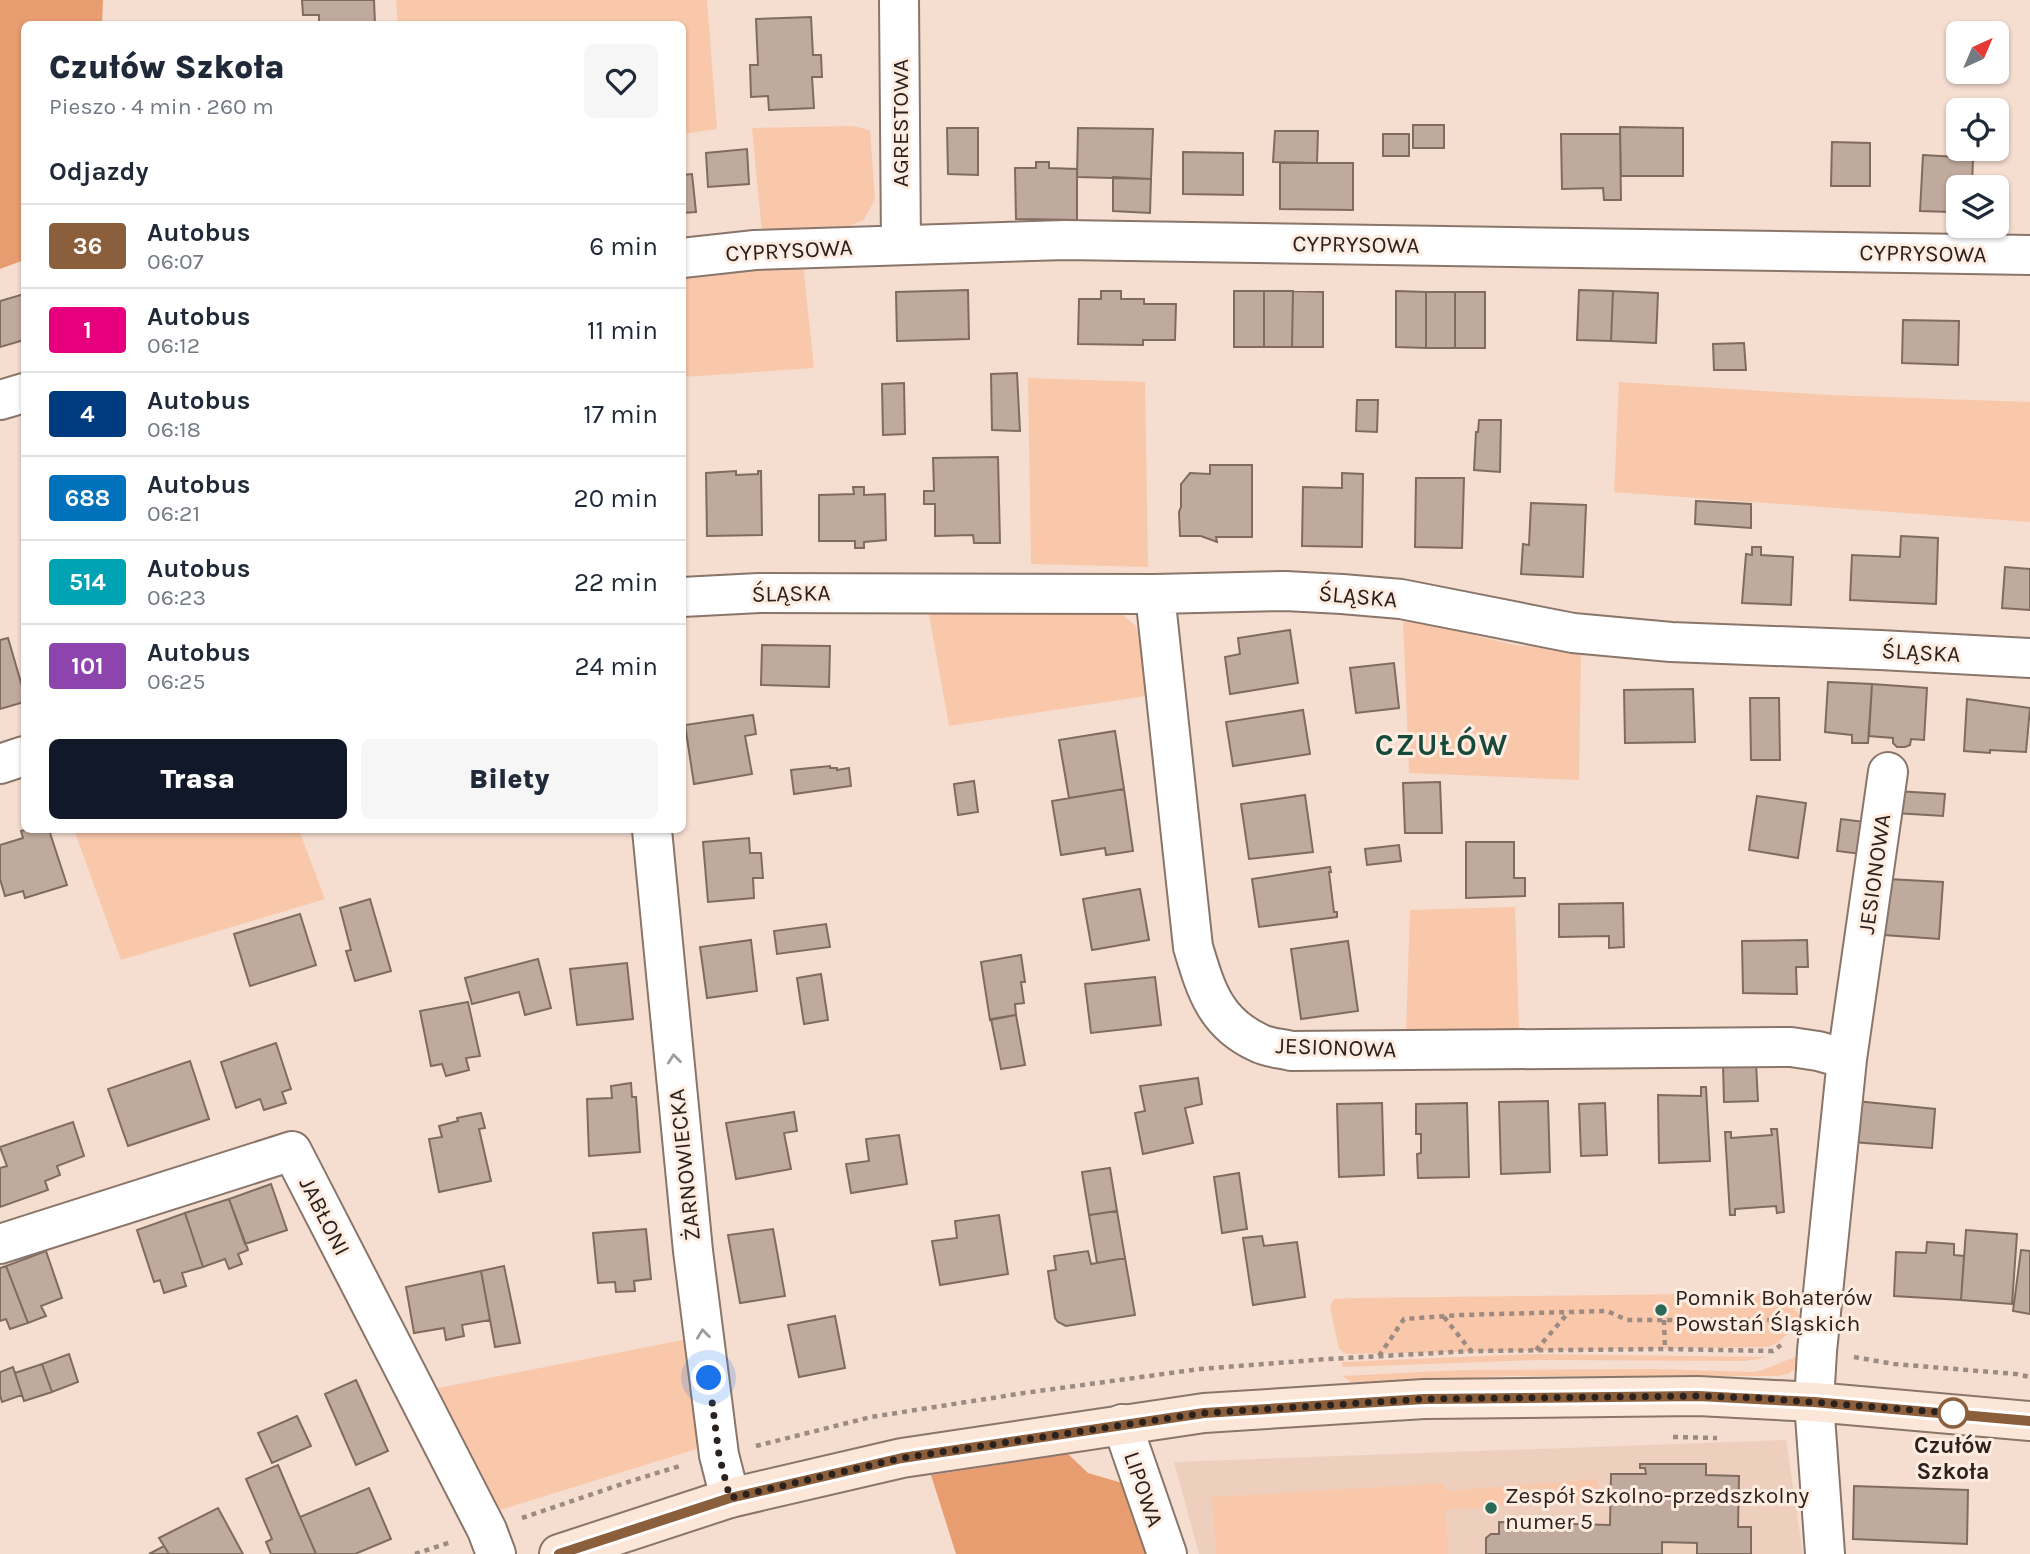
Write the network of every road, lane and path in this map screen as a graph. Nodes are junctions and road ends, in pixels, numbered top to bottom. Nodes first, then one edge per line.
1 (899, 0) edge
2 (901, 245) junction
3 (2030, 255) edge
4 (686, 258) edge
5 (21, 394) edge
6 (0, 400) edge
7 (1155, 594) junction
8 (686, 597) edge
9 (2030, 658) edge
10 (21, 757) edge
11 (0, 764) edge
12 (1888, 772) dead end
13 (652, 833) edge
14 (1847, 1059) junction
15 (0, 1244) edge
16 (1570, 1312) junction
17 (1443, 1316) junction
18 (1664, 1320) junction
19 (1787, 1320) dead end
20 (1665, 1349) dead end
21 (1472, 1351) dead end
22 (1535, 1351) dead end
23 (1843, 1355) dead end
24 (1378, 1356) dead end
25 (2030, 1375) edge
26 (1814, 1402) junction
27 (2030, 1421) edge
28 (1122, 1424) junction
29 (1667, 1437) dead end
30 (1720, 1438) dead end
31 (730, 1498) junction
32 (496, 1554) edge
33 (559, 1554) edge
34 (1167, 1554) edge
35 (1825, 1554) edge

1 - 2 street, AGRESTOWA
2 - 3 street, CYPRYSOWA
2 - 4 street, CYPRYSOWA
5 - 6 street
7 - 8 street, ŚLĄSKA
7 - 9 street, ŚLĄSKA
7 - 14 street, JESIONOWA
10 - 11 street
12 - 14 street, JESIONOWA
31 -> 13 street, ŻARNOWIECKA
14 - 26 street, JESIONOWA
15 - 32 street, JABŁONI
16 - 17 path
16 - 18 path
16 - 22 path
17 - 21 path
17 - 24 path
18 - 19 path
18 - 20 path
23 - 25 path
26 - 27 main road
26 - 28 main road
26 - 35 street, JESIONOWA
28 - 31 main road
28 - 34 street, LIPOWA
29 - 30 path
31 - 33 main road

